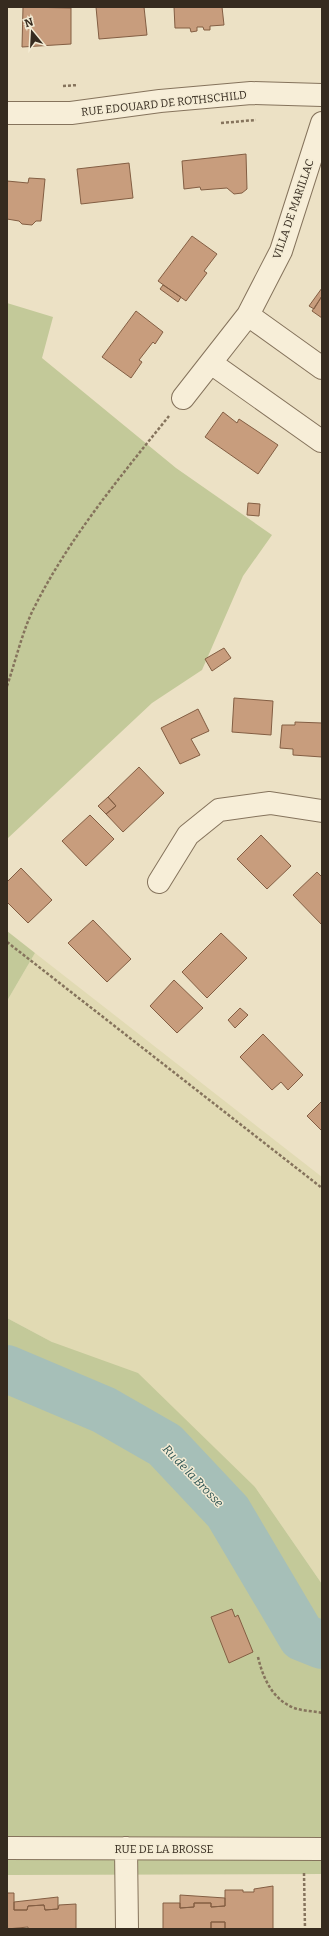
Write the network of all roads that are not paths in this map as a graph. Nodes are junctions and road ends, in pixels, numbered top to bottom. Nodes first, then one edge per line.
1 (322, 95) edge
2 (7, 113) edge
3 (322, 123) edge
4 (248, 315) junction
5 (211, 363) junction
6 (322, 368) edge
7 (183, 398) road end
8 (322, 439) edge
9 (322, 810) edge
10 (160, 882) dead end
11 (7, 1848) edge
12 (126, 1848) junction
13 (313, 1849) edge
14 (127, 1929) edge

1 - 2 street, RUE EDOUARD DE ROTHSCHILD
3 - 4 street, VILLA DE MARILLAC
4 - 5 street, VILLA DE MARILLAC
4 - 6 street
5 - 7 street, VILLA DE MARILLAC
5 - 8 street
9 - 10 street
11 - 12 street, RUE DE LA BROSSE
12 - 13 street, RUE DE LA BROSSE
12 - 14 street

